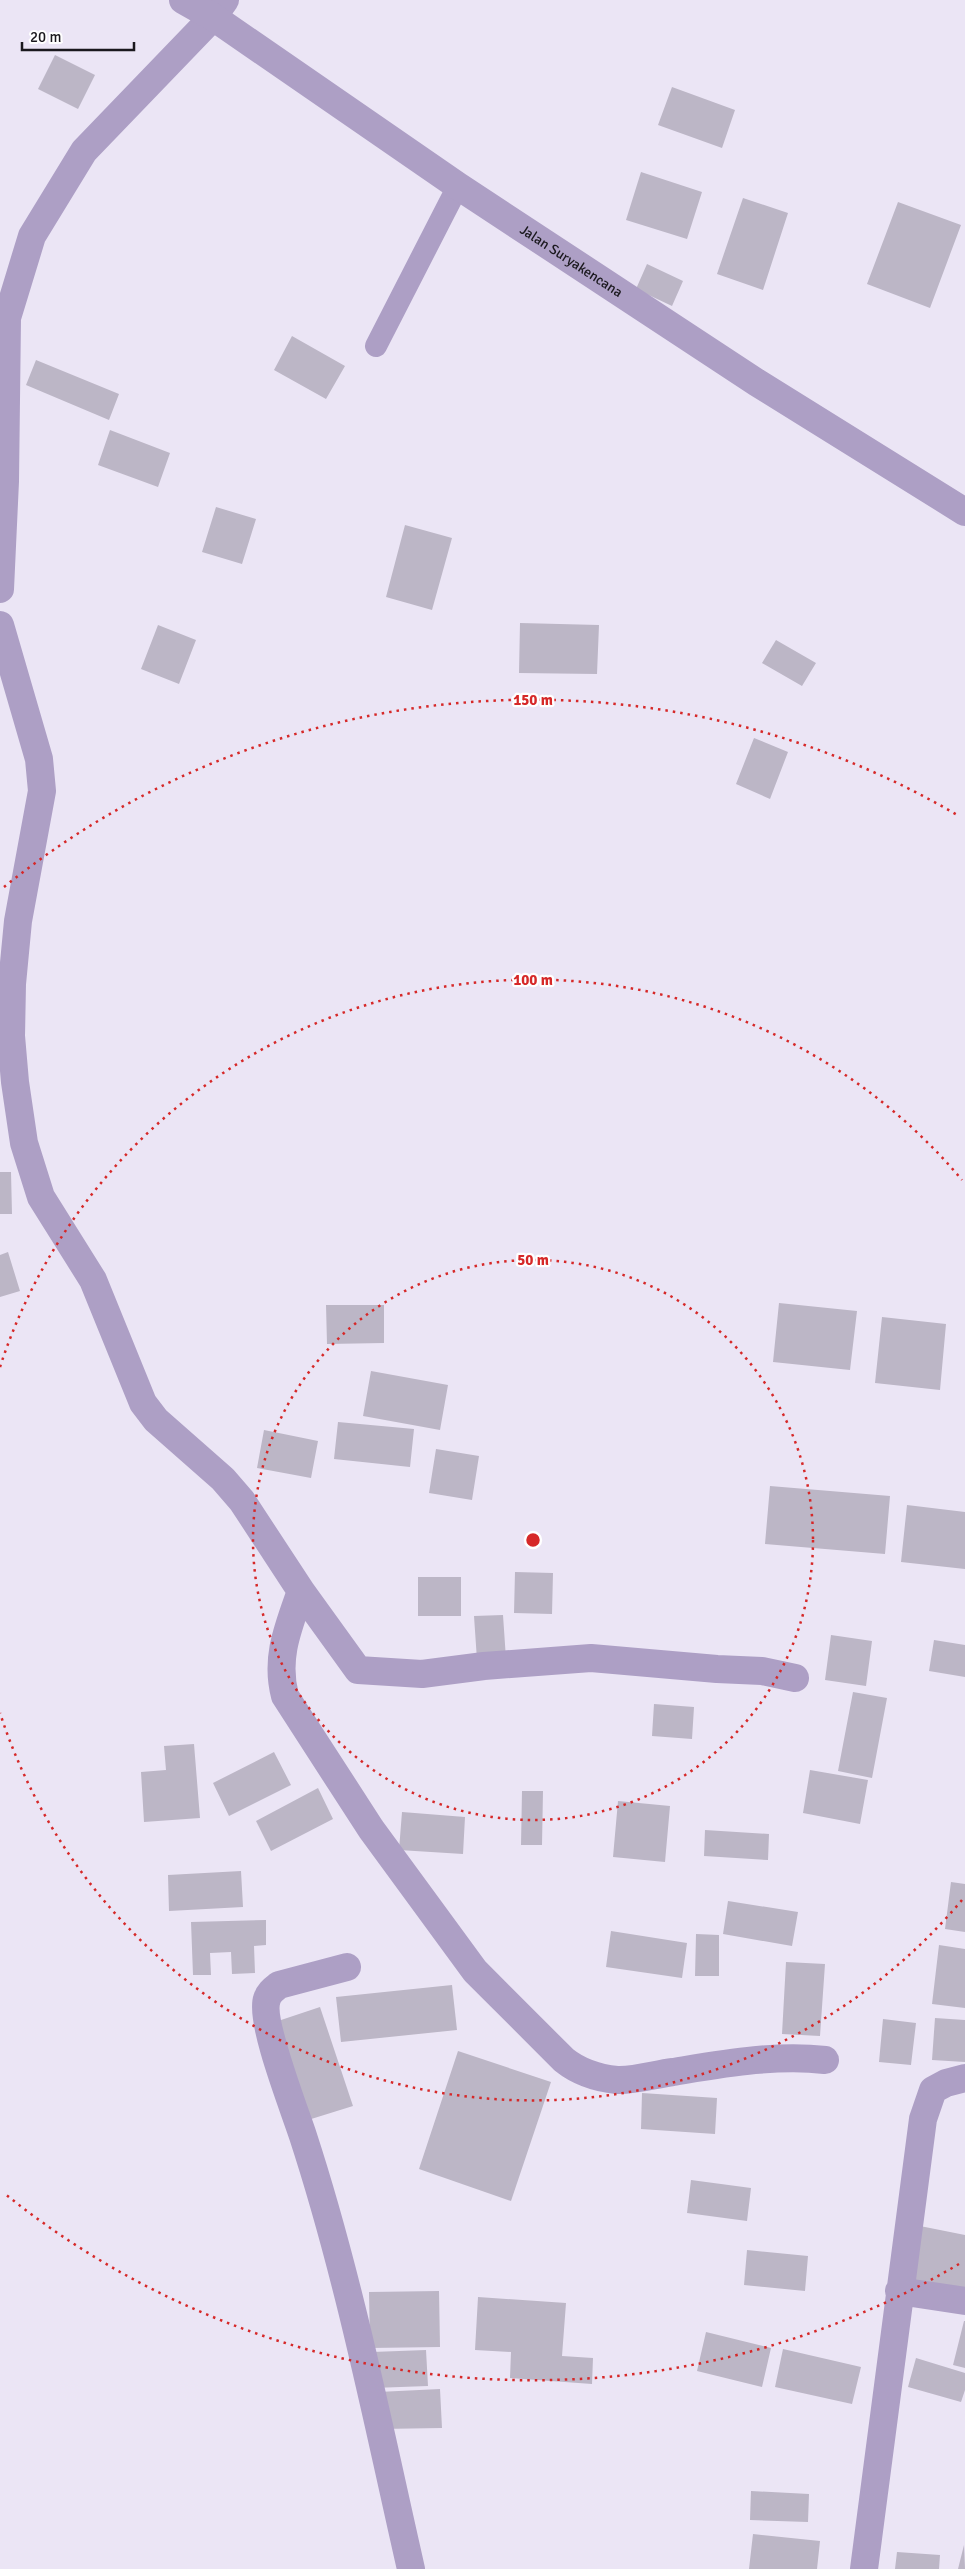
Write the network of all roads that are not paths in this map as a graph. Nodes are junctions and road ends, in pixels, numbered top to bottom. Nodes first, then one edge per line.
1 (182, 0) edge
2 (219, 8) edge
3 (458, 186) junction
4 (376, 346) dead end
5 (965, 512) edge
6 (0, 589) edge
7 (0, 625) edge
8 (300, 1591) junction
9 (795, 1678) dead end
10 (347, 1967) dead end
11 (825, 2060) dead end
12 (965, 2078) edge
13 (899, 2291) junction
14 (965, 2301) edge
15 (411, 2569) edge
16 (864, 2569) edge

1 - 2 street, Jalan Suryakencana
2 - 3 street, Jalan Suryakencana
2 - 6 street
3 - 4 lane
3 - 5 street, Jalan Suryakencana
7 - 8 street
8 - 9 street
8 - 11 street
10 - 15 street
12 - 13 street
13 - 14 street
13 - 16 street

